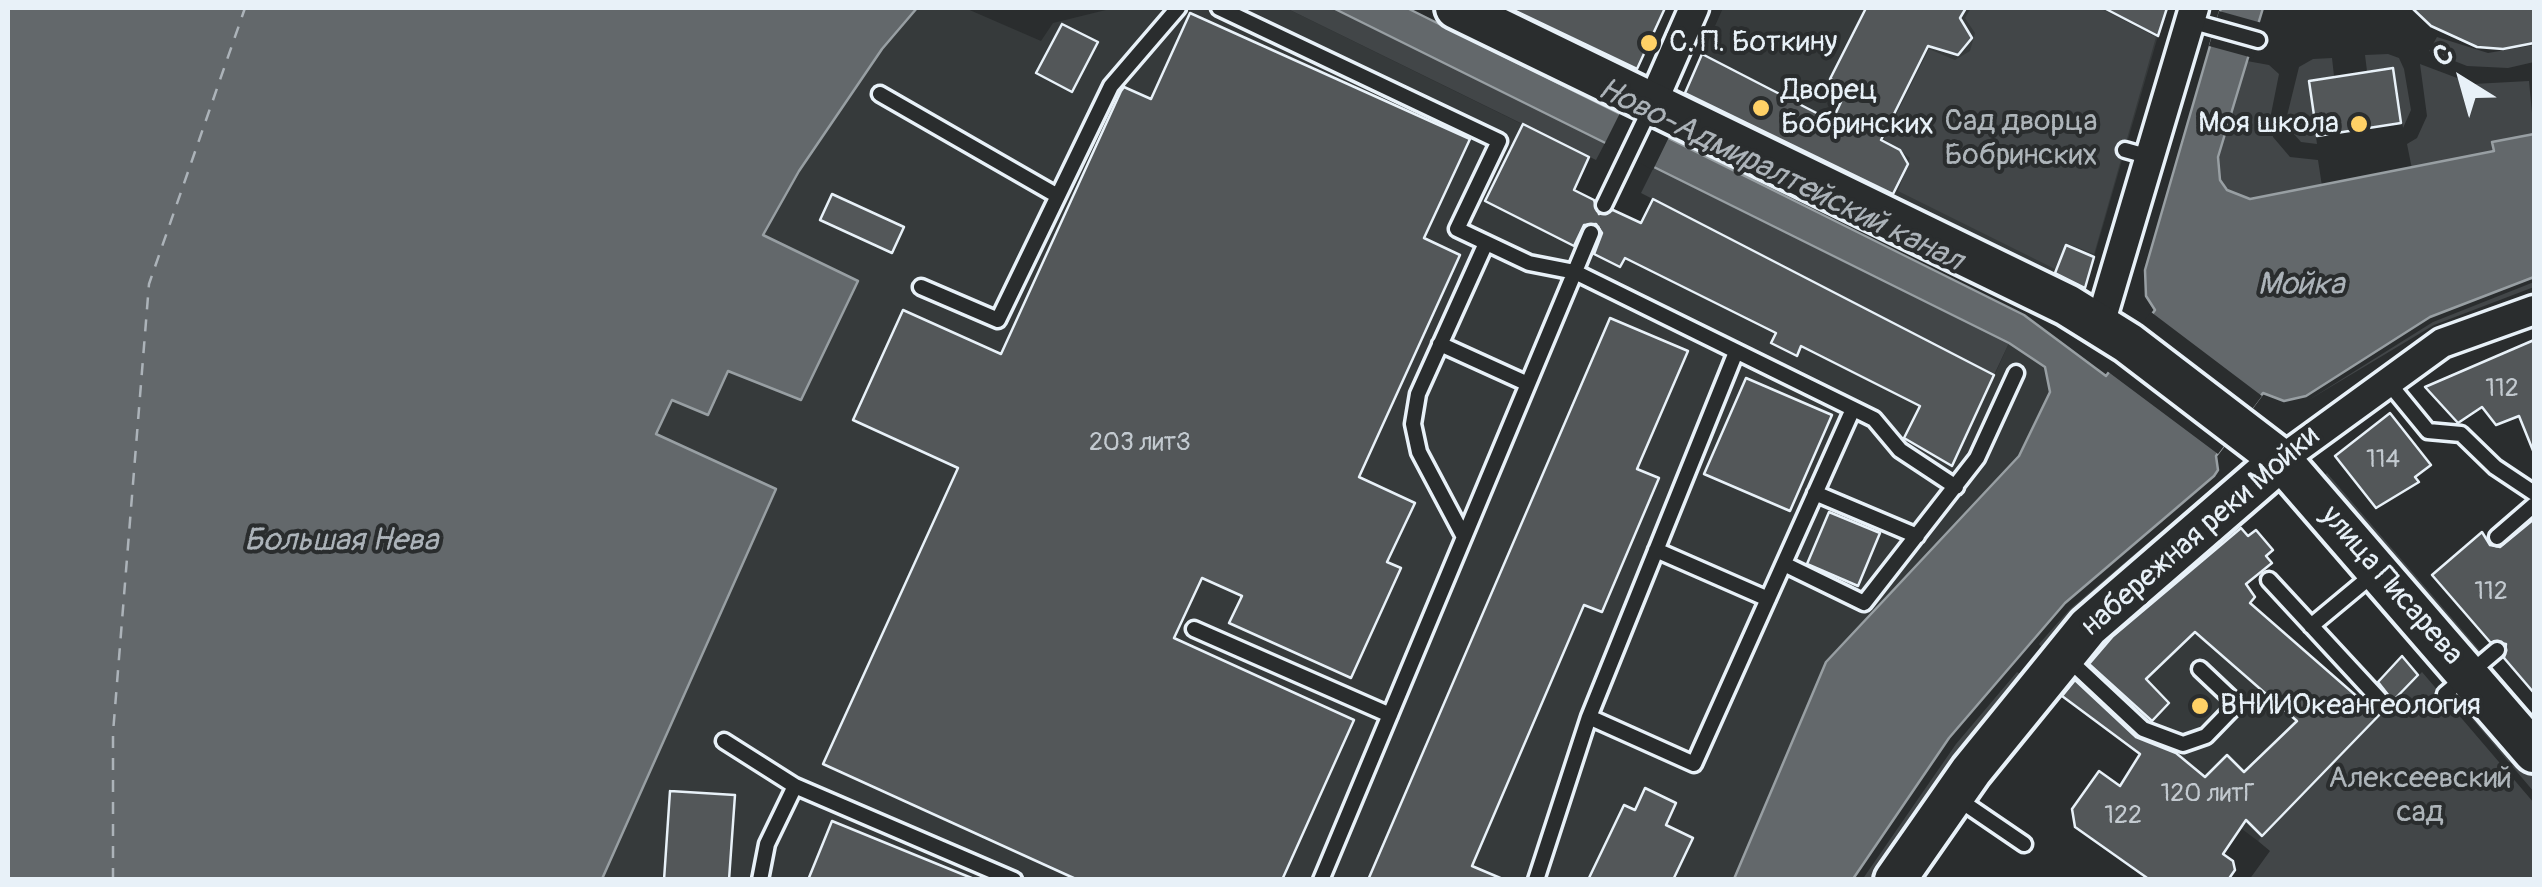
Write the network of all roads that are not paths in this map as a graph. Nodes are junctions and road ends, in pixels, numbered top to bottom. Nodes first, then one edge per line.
1 (1178, 8) edge
2 (1219, 8) edge
3 (1456, 8) edge
4 (1694, 8) edge
5 (2199, 18) edge
6 (2258, 40) dead end
7 (880, 94) dead end
8 (1648, 114) junction
9 (1056, 195) junction
10 (1604, 205) dead end
11 (1592, 232) dead end
12 (1486, 243) junction
13 (1575, 272) junction
14 (921, 288) dead end
15 (2534, 310) edge
16 (2114, 333) junction
17 (1440, 344) junction
18 (1736, 352) junction
19 (2016, 373) dead end
20 (2387, 380) junction
21 (1528, 384) junction
22 (1853, 409) junction
23 (2281, 460) junction
24 (1956, 487) junction
25 (1815, 492) junction
26 (2534, 493) edge
27 (2534, 505) edge
28 (1918, 536) junction
29 (1464, 537) junction
30 (2497, 537) dead end
31 (1656, 550) junction
32 (1784, 564) junction
33 (2378, 570) junction
34 (2269, 580) dead end
35 (1768, 599) junction
36 (2311, 626) junction
37 (1194, 629) dead end
38 (2063, 654) junction
39 (2200, 669) dead end
40 (2379, 699) dead end
41 (1390, 715) junction
42 (1588, 717) junction
43 (724, 741) dead end
44 (2533, 749) edge
45 (795, 786) junction
46 (1954, 796) junction
47 (2024, 844) dead end
48 (760, 880) edge
49 (1014, 880) edge
50 (1322, 880) edge
51 (1536, 880) edge
52 (1895, 880) edge

1 - 9 lane
2 - 12 lane
3 - 8 main road, улица Писарева
4 - 8 street
5 - 6 lane
5 - 16 street
7 - 9 lane
8 - 10 lane
8 - 16 main road, улица Писарева
9 - 14 lane
11 - 13 lane
12 - 13 lane
12 - 17 lane
13 - 18 lane
13 - 21 lane
15 - 20 street, набережная реки Мойки
16 - 23 main road, улица Писарева
17 - 21 lane
17 - 29 lane
18 - 22 lane
18 - 31 lane
19 - 24 lane
20 - 23 street, набережная реки Мойки
20 - 26 lane
21 - 29 lane
22 - 24 lane
22 - 25 lane
23 - 33 main road, улица Писарева
23 - 38 main road, набережная реки Мойки
24 - 28 lane
25 - 28 lane
25 - 32 lane
27 - 30 lane
28 - 32 lane
29 - 41 lane
31 - 35 lane
31 - 42 lane
32 - 35 lane
33 - 36 lane
33 - 44 main road, улица Писарева
34 - 36 lane
35 - 42 lane
36 - 40 lane
37 - 41 lane
38 - 39 lane
38 - 46 main road, набережная реки Мойки
41 - 50 lane
42 - 51 lane
43 - 45 lane
45 - 48 lane
45 - 49 lane
46 - 47 lane
46 - 52 main road, набережная реки Мойки

